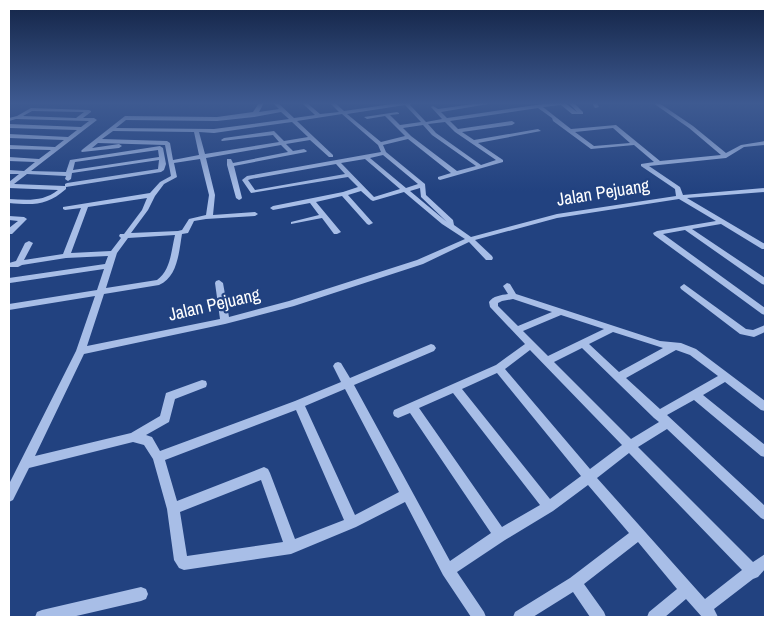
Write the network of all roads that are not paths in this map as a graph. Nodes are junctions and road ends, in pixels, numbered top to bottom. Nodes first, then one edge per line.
1 (78, 132) edge
2 (107, 132) edge
3 (196, 132) edge
4 (304, 132) edge
5 (366, 132) edge
6 (404, 132) edge
7 (432, 132) edge
8 (459, 132) edge
9 (537, 132) edge
10 (573, 132) edge
11 (621, 132) edge
12 (697, 132) edge
13 (9, 136) edge
14 (409, 137) junction
15 (310, 138) junction
16 (69, 139) junction
17 (97, 141) junction
18 (150, 142) junction
19 (473, 142) junction
20 (765, 142) edge
21 (284, 143) junction
22 (380, 144) junction
23 (633, 144) junction
24 (757, 144) junction
25 (9, 147) edge
26 (765, 148) edge
27 (56, 149) junction
28 (304, 151) dead end
29 (227, 152) junction
30 (384, 153) junction
31 (292, 154) junction
32 (202, 156) junction
33 (331, 156) dead end
34 (726, 156) junction
35 (366, 157) junction
36 (162, 158) junction
37 (9, 159) edge
38 (41, 160) junction
39 (171, 162) junction
40 (337, 162) junction
41 (657, 162) junction
42 (230, 165) junction
43 (481, 167) junction
44 (9, 172) edge
45 (25, 172) junction
46 (70, 173) junction
47 (456, 174) junction
48 (350, 175) junction
49 (440, 178) dead end
50 (9, 185) edge
51 (423, 185) junction
52 (66, 186) junction
53 (363, 188) junction
54 (405, 190) junction
55 (765, 190) edge
56 (152, 194) junction
57 (344, 194) junction
58 (424, 196) junction
59 (240, 198) dead end
60 (680, 198) junction
61 (415, 199) junction
62 (9, 201) edge
63 (312, 201) junction
64 (85, 206) junction
65 (65, 208) dead end
66 (273, 208) dead end
67 (255, 214) dead end
68 (323, 216) junction
69 (208, 217) junction
70 (9, 218) edge
71 (722, 222) junction
72 (293, 223) dead end
73 (369, 223) dead end
74 (451, 226) junction
75 (686, 228) junction
76 (9, 232) edge
77 (337, 232) dead end
78 (179, 233) junction
79 (123, 236) junction
80 (468, 240) junction
81 (29, 243) dead end
82 (765, 247) edge
83 (113, 253) junction
84 (66, 256) junction
85 (489, 258) dead end
86 (9, 265) edge
87 (18, 265) junction
88 (109, 266) junction
89 (10, 280) edge
90 (765, 282) edge
91 (219, 283) dead end
92 (684, 287) dead end
93 (101, 292) junction
94 (9, 307) edge
95 (559, 312) junction
96 (765, 312) edge
97 (225, 321) junction
98 (765, 328) edge
99 (612, 329) junction
100 (518, 330) junction
101 (582, 343) junction
102 (531, 345) junction
103 (675, 346) junction
104 (431, 348) dead end
105 (81, 351) junction
106 (547, 361) junction
107 (338, 366) dead end
108 (499, 368) junction
109 (618, 377) junction
110 (725, 377) junction
111 (348, 383) junction
112 (202, 384) dead end
113 (454, 387) junction
114 (695, 394) junction
115 (299, 404) junction
116 (412, 406) junction
117 (765, 407) edge
118 (398, 413) dead end
119 (662, 419) junction
120 (133, 437) junction
121 (630, 446) junction
122 (765, 452) edge
123 (158, 457) junction
124 (25, 464) junction
125 (590, 478) junction
126 (9, 493) edge
127 (407, 494) junction
128 (548, 508) junction
129 (173, 509) junction
130 (765, 514) edge
131 (352, 523) junction
132 (639, 533) junction
133 (500, 535) junction
134 (291, 547) junction
135 (765, 560) edge
136 (448, 570) junction
137 (753, 572) junction
138 (575, 583) junction
139 (687, 590) junction
140 (141, 594) dead end
141 (707, 613) edge
142 (42, 617) edge
143 (479, 617) edge
144 (522, 617) edge
145 (599, 617) edge
146 (654, 617) edge

1 - 16 street
2 - 17 street
3 - 32 street
4 - 15 street
5 - 22 street
6 - 14 street
7 - 43 street
8 - 19 street
9 - 19 street
10 - 23 street
11 - 23 street
12 - 34 street
13 - 16 street
14 - 22 street
14 - 47 street
15 - 21 street
15 - 33 street
16 - 27 street
17 - 18 street
17 - 18 street
18 - 39 street
19 - 43 street
20 - 24 street
21 - 29 street
21 - 29 street
21 - 31 street
22 - 30 street
23 - 41 street
24 - 26 street
24 - 34 street
25 - 27 street
27 - 38 street
28 - 31 street
29 - 32 street
29 - 42 street
30 - 35 street
30 - 51 street
31 - 42 street
32 - 39 street
32 - 69 street
34 - 41 street, Jalan Pejuang
35 - 40 street
35 - 54 street
36 - 46 street
36 - 46 street
36 - 52 street
37 - 38 street
38 - 45 street
39 - 56 street
40 - 48 street
40 - 48 street
41 - 60 street, Jalan Pejuang
42 - 59 street
43 - 47 street
44 - 45 street
45 - 46 street
45 - 50 street
46 - 52 street
47 - 49 street
48 - 53 street
50 - 52 street
51 - 54 street
51 - 58 street
52 - 62 street
53 - 54 street
53 - 57 street
54 - 61 street
55 - 60 street
56 - 64 street
56 - 79 street
57 - 63 street
57 - 73 street
58 - 61 street
58 - 74 street
60 - 71 street
60 - 80 street, Jalan Pejuang
61 - 74 street
63 - 66 street
63 - 68 street
64 - 65 street
64 - 84 street
67 - 69 street
68 - 72 street
68 - 77 street
69 - 78 street
70 - 76 street
71 - 75 street
71 - 82 street
74 - 80 street
75 - 90 street
75 - 96 street
78 - 79 street
78 - 93 street
79 - 83 street
80 - 85 street
80 - 97 street, Jalan Pejuang
81 - 87 street
83 - 84 street
83 - 88 street
84 - 87 street
86 - 87 street
88 - 89 street
88 - 93 street
91 - 97 street
92 - 98 street
93 - 94 street
93 - 105 street
95 - 99 street
95 - 100 street
95 - 100 street
97 - 105 street, Jalan Pejuang
99 - 101 street
99 - 103 street
100 - 102 street
101 - 106 street
101 - 109 street
102 - 106 street
102 - 108 street
103 - 109 street
103 - 110 street
104 - 111 street
105 - 124 street
106 - 121 street
107 - 111 street
108 - 113 street
108 - 125 street
109 - 119 street
110 - 114 street
110 - 117 street
111 - 115 street
111 - 127 street
112 - 120 street
113 - 116 street
113 - 128 street
114 - 119 street
114 - 122 street
115 - 123 street
115 - 131 street
116 - 118 street
116 - 133 street
119 - 121 street
119 - 130 street
120 - 123 street
120 - 124 street
121 - 125 street
121 - 137 street
123 - 129 street
124 - 126 street
125 - 128 street
125 - 132 street
127 - 131 street
127 - 136 street
128 - 133 street
129 - 134 street
129 - 134 street
131 - 134 street
132 - 138 street
132 - 139 street
133 - 136 street
135 - 137 street
136 - 143 street
137 - 141 street
138 - 144 street
138 - 145 street
139 - 141 street
139 - 146 street
140 - 142 street

